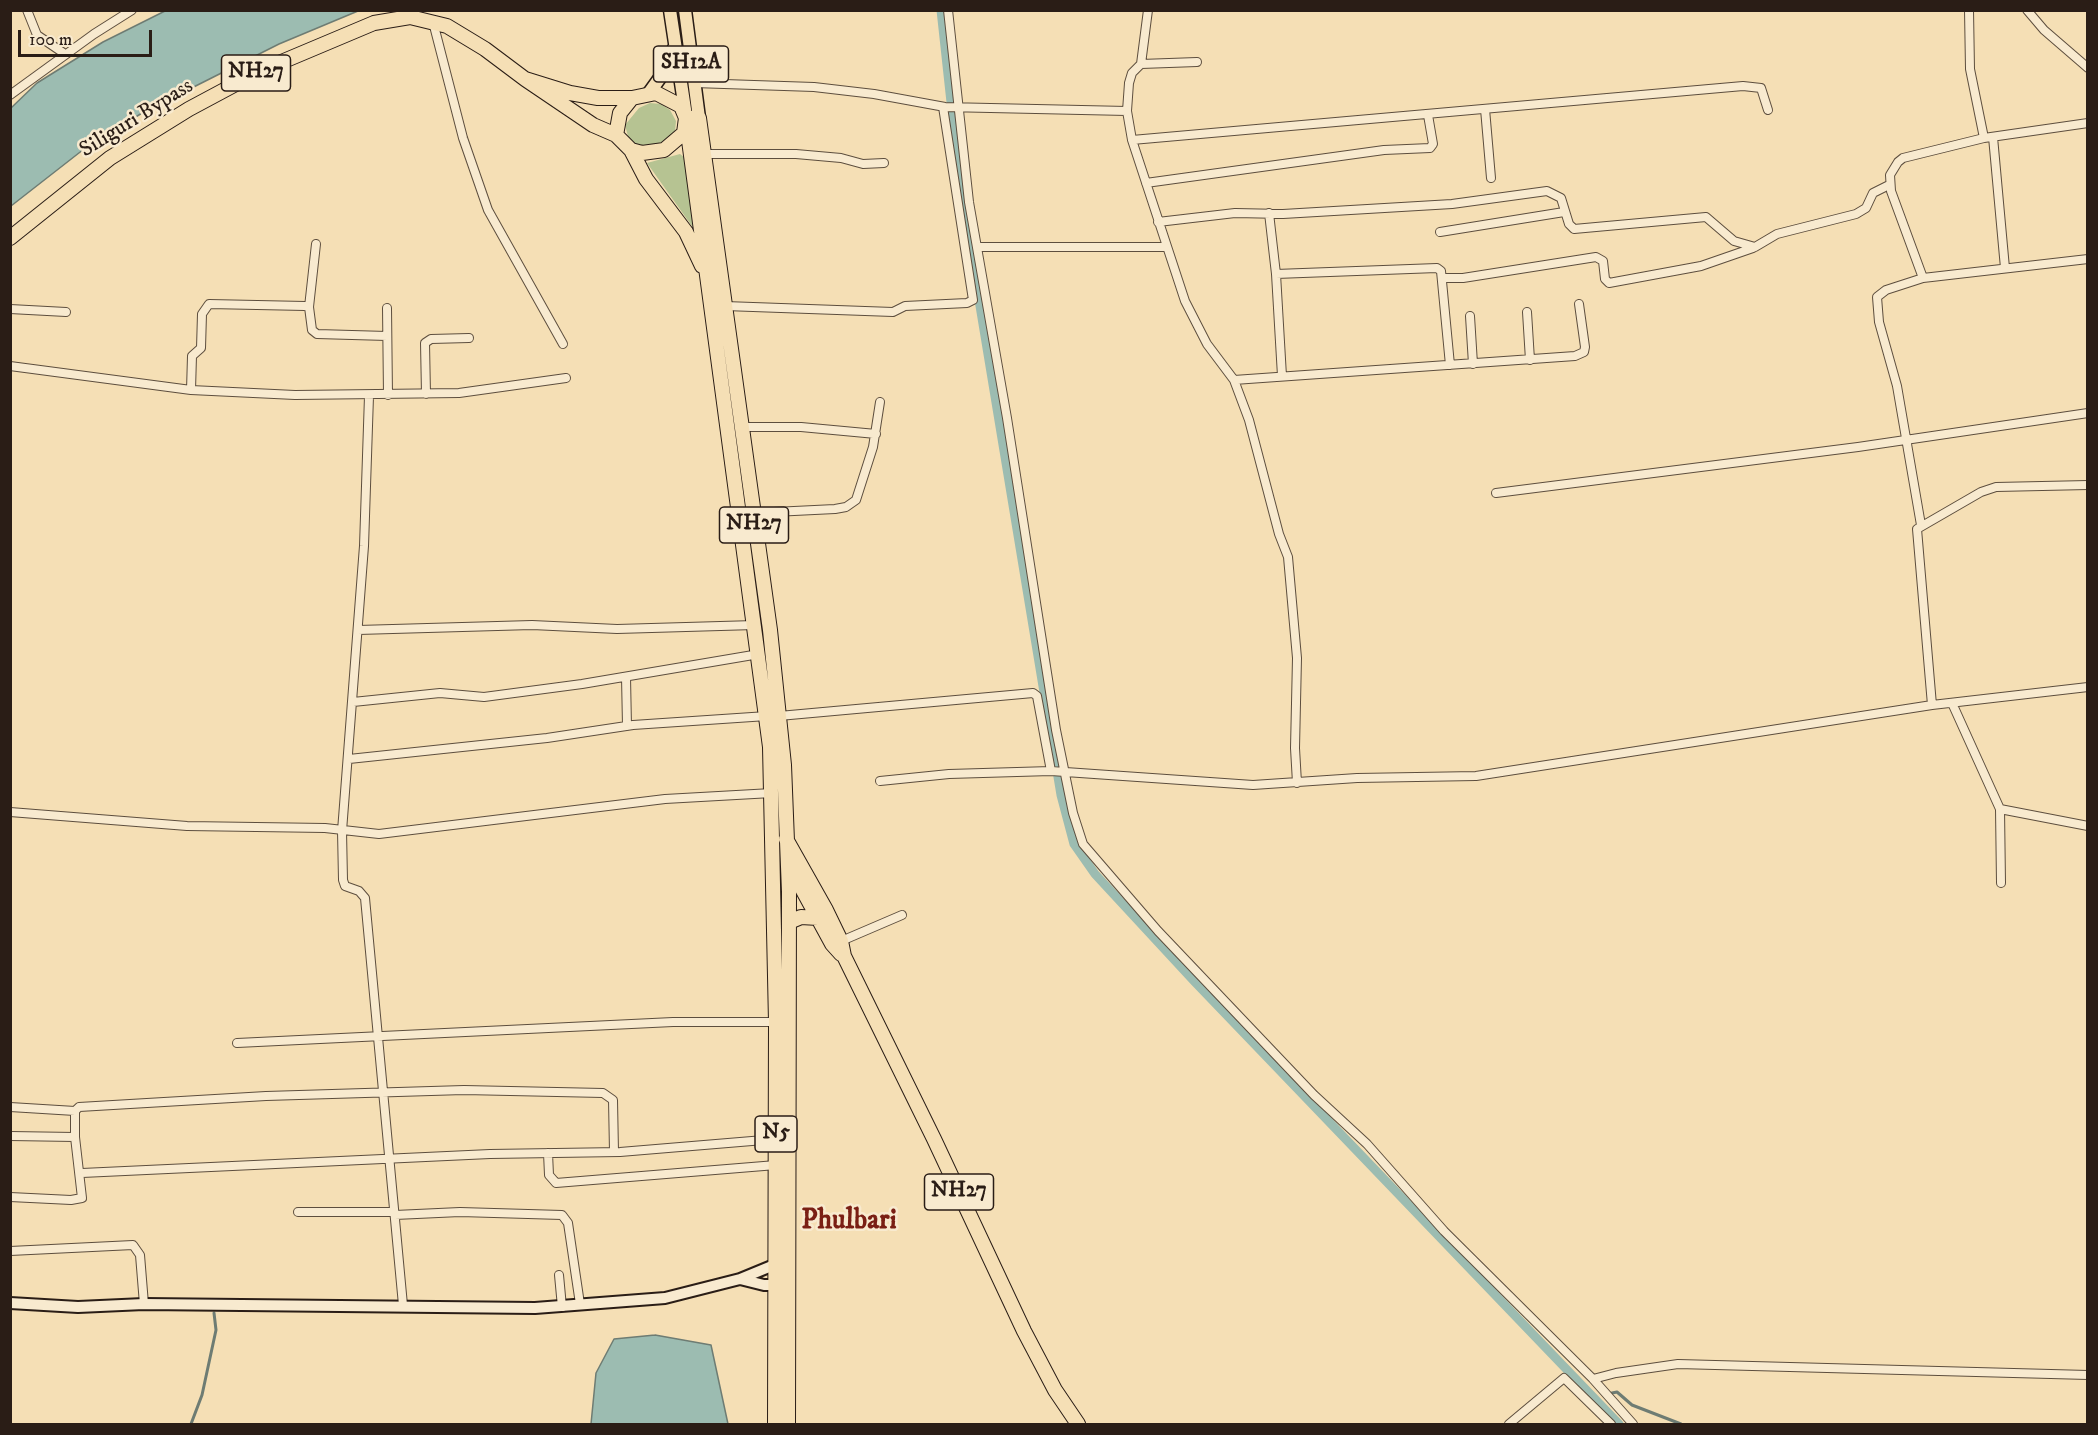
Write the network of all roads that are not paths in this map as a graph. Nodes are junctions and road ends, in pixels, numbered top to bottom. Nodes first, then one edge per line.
1 (27, 10) edge
2 (132, 10) edge
3 (670, 10) edge
4 (685, 10) edge
5 (948, 10) edge
6 (1148, 10) edge
7 (1969, 10) edge
8 (2027, 10) edge
9 (433, 22) junction
10 (675, 44) junction
11 (64, 54) junction
12 (1197, 62) dead end
13 (1141, 64) junction
14 (2088, 68) edge
15 (525, 79) junction
16 (694, 84) junction
17 (649, 93) junction
18 (10, 95) edge
19 (632, 98) junction
20 (944, 107) junction
21 (957, 107) junction
22 (1485, 109) junction
23 (1768, 110) dead end
24 (1127, 111) junction
25 (1428, 115) junction
26 (693, 118) junction
27 (2088, 123) edge
28 (615, 135) junction
29 (1993, 137) junction
30 (1984, 138) junction
31 (1132, 140) junction
32 (631, 150) junction
33 (704, 154) junction
34 (884, 164) dead end
35 (1491, 178) dead end
36 (1146, 183) junction
37 (1889, 184) junction
38 (1564, 212) junction
39 (1269, 213) junction
40 (1158, 222) junction
41 (1440, 232) dead end
42 (10, 238) edge
43 (316, 244) dead end
44 (977, 247) junction
45 (1166, 247) junction
46 (1755, 248) junction
47 (2088, 259) edge
48 (2005, 268) junction
49 (1276, 274) junction
50 (1443, 278) junction
51 (1923, 278) junction
52 (711, 287) junction
53 (1579, 304) dead end
54 (725, 306) junction
55 (309, 307) junction
56 (387, 308) dead end
57 (10, 309) edge
58 (66, 312) dead end
59 (1527, 312) dead end
60 (1470, 316) dead end
61 (387, 336) junction
62 (469, 338) dead end
63 (563, 344) dead end
64 (1530, 360) junction
65 (1473, 364) junction
66 (1450, 365) junction
67 (10, 366) edge
68 (1282, 376) junction
69 (566, 378) dead end
70 (1234, 380) junction
71 (191, 390) junction
72 (426, 394) junction
73 (388, 395) junction
74 (369, 396) junction
75 (880, 402) dead end
76 (2088, 412) edge
77 (741, 426) junction
78 (876, 434) junction
79 (1907, 439) junction
80 (2088, 486) edge
81 (1496, 493) dead end
82 (753, 513) junction
83 (1921, 525) junction
84 (755, 625) junction
85 (358, 630) junction
86 (759, 654) junction
87 (626, 677) junction
88 (2088, 687) edge
89 (353, 702) junction
90 (1952, 703) junction
91 (1932, 705) junction
92 (773, 716) junction
93 (627, 726) junction
94 (349, 759) junction
95 (1051, 771) junction
96 (1065, 771) junction
97 (880, 781) dead end
98 (1297, 783) junction
99 (772, 793) junction
100 (2000, 809) junction
101 (10, 812) edge
102 (772, 822) junction
103 (2088, 826) edge
104 (342, 831) junction
105 (786, 839) junction
106 (773, 844) junction
107 (787, 862) junction
108 (2001, 883) dead end
109 (902, 915) dead end
110 (818, 918) junction
111 (789, 922) junction
112 (837, 943) junction
113 (776, 1022) junction
114 (376, 1035) junction
115 (237, 1043) dead end
116 (381, 1093) junction
117 (10, 1107) edge
118 (75, 1111) junction
119 (10, 1136) edge
120 (75, 1137) junction
121 (776, 1138) junction
122 (614, 1152) junction
123 (548, 1153) junction
124 (389, 1160) junction
125 (776, 1165) junction
126 (82, 1173) junction
127 (10, 1197) edge
128 (298, 1212) dead end
129 (394, 1214) junction
130 (10, 1251) edge
131 (789, 1264) junction
132 (774, 1265) junction
133 (559, 1275) dead end
134 (740, 1279) junction
135 (789, 1284) junction
136 (774, 1286) junction
137 (10, 1303) edge
138 (144, 1304) junction
139 (580, 1304) junction
140 (403, 1305) junction
141 (562, 1307) junction
142 (2088, 1375) edge
143 (1593, 1379) junction
144 (1622, 1412) junction
145 (1611, 1424) edge
146 (775, 1425) edge
147 (788, 1425) edge
148 (1078, 1425) edge
149 (1509, 1425) edge
150 (1633, 1425) edge

1 - 11 street
2 - 11 street
3 - 10 main road, SH12A
4 - 16 main road, SH12A
5 - 21 street
6 - 13 street
7 - 30 street
8 - 14 street
9 - 15 highway, Siliguri Bypass / NH27
9 - 42 highway, Siliguri Bypass / NH27
9 - 63 street
10 - 17 main road, SH12A
10 - 26 main road, SH12A
11 - 18 street
12 - 13 street
13 - 24 street
15 - 19 highway, NH27
15 - 28 highway, NH27
16 - 20 street
16 - 26 main road, SH12A
17 - 19 highway, NH27
17 - 26 highway
19 - 28 highway
20 - 21 street
20 - 54 street
21 - 24 street
21 - 44 street
22 - 23 street
22 - 25 street
22 - 35 street
24 - 31 street
25 - 31 street
25 - 36 street
26 - 32 highway
26 - 33 highway, NH27
26 - 52 highway, NH27
27 - 29 street
28 - 32 highway, NH27
29 - 30 street
29 - 48 street
30 - 37 street
31 - 36 street
32 - 52 highway, NH27
33 - 34 street
33 - 54 highway, NH27
36 - 40 street
37 - 46 street
37 - 51 street
38 - 39 street
38 - 41 street
38 - 46 street
39 - 40 street
39 - 49 street
40 - 45 street
43 - 55 street
44 - 45 street
44 - 96 street
45 - 70 street
46 - 50 street
47 - 48 street
48 - 51 street
49 - 50 street
49 - 68 street
50 - 66 street
51 - 79 street
52 - 84 highway, NH27
53 - 64 street
54 - 77 highway, NH27
55 - 61 street
55 - 71 street
56 - 61 street
57 - 58 street
59 - 64 street
60 - 65 street
61 - 73 street
62 - 72 street
64 - 65 street
65 - 66 street
66 - 68 street
67 - 71 street
68 - 70 street
69 - 72 street
70 - 98 street
71 - 74 street
72 - 73 street
73 - 74 street
74 - 85 street
75 - 78 street
76 - 79 street
77 - 78 street
77 - 82 highway, NH27
78 - 82 street
79 - 81 street
79 - 83 street
80 - 83 street
82 - 92 highway, NH27
83 - 91 street
84 - 85 street
84 - 86 highway, NH27
85 - 89 street
86 - 87 street
86 - 92 highway, NH27
87 - 89 street
87 - 93 street
88 - 90 street
89 - 94 street
90 - 91 street
90 - 100 street
91 - 98 street
92 - 93 street
92 - 95 street
92 - 99 highway, NH27
92 - 105 highway, NH27
93 - 94 street
94 - 104 street
95 - 96 street
95 - 97 street
96 - 98 street
96 - 143 street
99 - 102 highway, NH27
99 - 104 street
100 - 103 street
100 - 108 street
101 - 104 street
102 - 105 highway, NH27
102 - 106 highway, NH27
104 - 114 street
105 - 107 highway, NH27
105 - 112 highway, NH27
106 - 107 highway, NH27
106 - 113 highway, N5
107 - 110 highway, NH27
107 - 111 highway, N5
109 - 112 street
110 - 111 highway
110 - 112 highway, NH27
111 - 131 highway, N5
112 - 148 highway, NH27
113 - 114 street
113 - 121 highway, N5
114 - 115 street
114 - 116 street
116 - 118 street
116 - 122 street
116 - 124 street
117 - 118 street
118 - 120 street
119 - 120 street
120 - 126 street
121 - 122 street
121 - 125 highway, N5
122 - 123 street
123 - 124 street
123 - 125 street
124 - 126 street
124 - 129 street
125 - 132 highway, N5
126 - 127 street
128 - 129 street
129 - 139 street
129 - 140 street
130 - 138 street
131 - 132 main road
131 - 135 highway, N5
132 - 134 main road
132 - 136 highway, N5
133 - 141 street
134 - 136 main road
134 - 139 main road
135 - 136 main road
135 - 147 highway, N5
136 - 146 highway, N5
137 - 138 main road
138 - 140 main road
139 - 141 main road
140 - 141 main road
142 - 143 street
143 - 144 street
144 - 145 street
144 - 150 street
145 - 149 street

